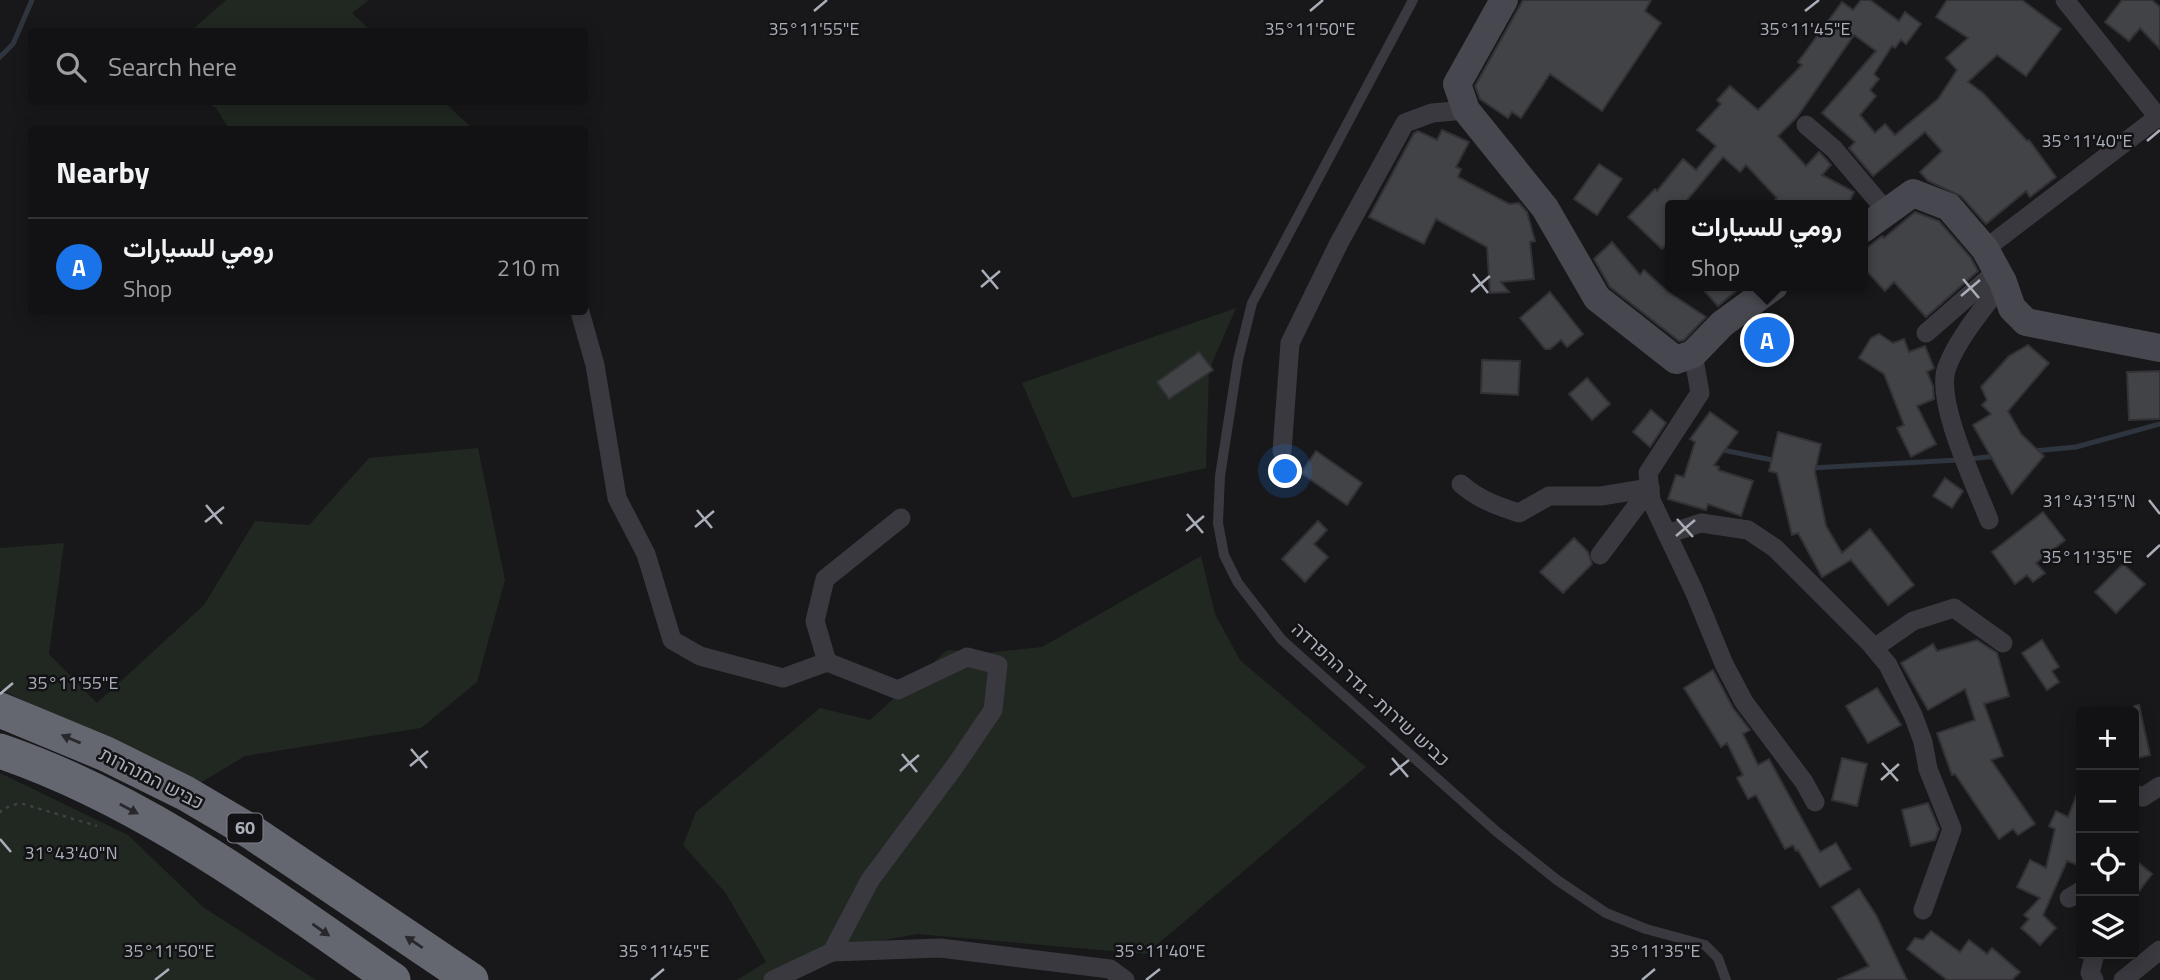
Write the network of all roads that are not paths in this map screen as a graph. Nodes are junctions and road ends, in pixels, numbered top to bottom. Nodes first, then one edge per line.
1 (1413, 0) edge
2 (1504, 0) edge
3 (2075, 4) edge
4 (1466, 110) junction
5 (2159, 119) edge
6 (1806, 125) dead end
7 (1887, 212) junction
8 (1868, 225) edge
9 (1995, 267) junction
10 (1766, 291) edge
11 (581, 315) edge
12 (1926, 332) dead end
13 (2160, 348) edge
14 (1693, 355) junction
15 (1282, 451) dead end
16 (1461, 484) dead end
17 (1650, 488) junction
18 (901, 518) dead end
19 (1989, 520) dead end
20 (1667, 534) junction
21 (1600, 555) dead end
22 (2003, 643) dead end
23 (1874, 648) junction
24 (827, 662) junction
25 (0, 710) edge
26 (0, 751) edge
27 (2160, 786) edge
28 (2139, 796) edge
29 (1815, 802) dead end
30 (1923, 910) dead end
31 (2160, 950) edge
32 (832, 952) junction
33 (2094, 959) edge
34 (393, 980) edge
35 (471, 980) edge
36 (773, 980) edge
37 (1125, 980) edge
38 (1727, 980) edge
39 (2094, 980) edge
40 (2123, 980) edge

1 - 38 lane, כביש שירות - גדר ההפרדה
2 - 4 street
3 - 5 street
4 - 14 street
4 - 15 street
5 - 9 street
6 - 7 street
7 - 8 street
7 - 9 street
9 - 12 street
9 - 13 street
9 - 19 street
10 - 14 street
11 - 24 street
14 - 17 street
16 - 17 street
17 - 20 street
17 - 21 street
18 - 24 street
20 - 23 street
20 - 29 street
22 - 23 street
23 - 30 street
24 - 32 street
35 -> 25 highway, כביש המנהרות / 60
26 -> 34 highway, כביש המנהרות / 60
27 - 28 street
31 - 40 street
32 - 36 street
32 - 37 street
33 - 39 street

